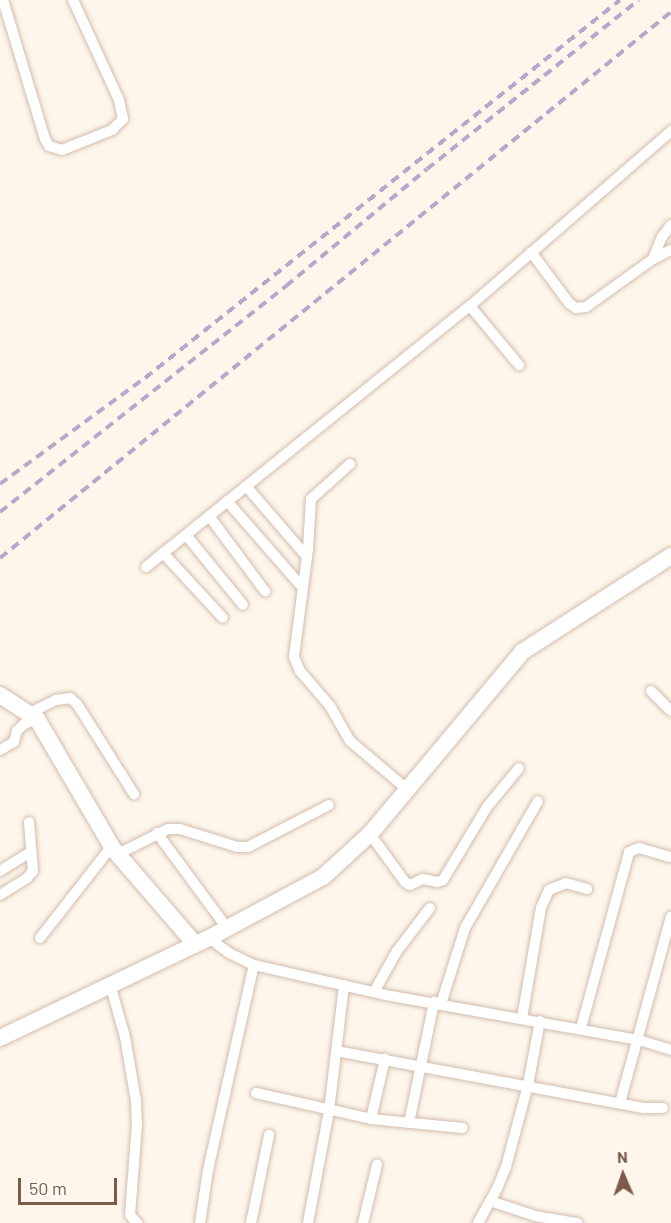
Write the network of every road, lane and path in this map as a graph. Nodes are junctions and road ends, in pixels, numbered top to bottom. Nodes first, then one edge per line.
1 (3, 0) edge
2 (73, 0) edge
3 (671, 131) edge
4 (671, 225) edge
5 (671, 250) edge
6 (531, 252) junction
7 (653, 259) junction
8 (470, 306) junction
9 (519, 364) dead end
10 (350, 464) dead end
11 (246, 486) junction
12 (227, 501) junction
13 (209, 516) junction
14 (186, 535) junction
15 (163, 553) junction
16 (671, 556) edge
17 (307, 557) junction
18 (146, 567) dead end
19 (302, 587) junction
20 (265, 591) dead end
21 (243, 605) dead end
22 (223, 618) dead end
23 (651, 691) dead end
24 (1, 695) edge
25 (671, 711) edge
26 (30, 714) junction
27 (0, 750) edge
28 (519, 768) dead end
29 (407, 789) junction
30 (134, 794) dead end
31 (538, 801) dead end
32 (329, 805) dead end
33 (29, 822) dead end
34 (157, 833) junction
35 (369, 834) junction
36 (115, 850) junction
37 (32, 852) junction
38 (671, 857) edge
39 (0, 871) edge
40 (587, 889) dead end
41 (0, 896) edge
42 (430, 908) dead end
43 (671, 917) edge
44 (227, 928) junction
45 (40, 938) dead end
46 (202, 941) junction
47 (254, 965) junction
48 (110, 984) junction
49 (344, 985) junction
50 (374, 992) junction
51 (437, 1003) junction
52 (522, 1018) junction
53 (540, 1021) junction
54 (581, 1028) junction
55 (6, 1035) edge
56 (639, 1040) junction
57 (671, 1050) edge
58 (336, 1051) junction
59 (385, 1059) junction
60 (421, 1066) junction
61 (528, 1085) junction
62 (256, 1093) dead end
63 (620, 1103) junction
64 (663, 1108) dead end
65 (328, 1111) junction
66 (371, 1119) junction
67 (409, 1123) junction
68 (463, 1128) dead end
69 (269, 1135) dead end
70 (377, 1165) dead end
71 (490, 1201) junction
72 (534, 1219) edge
73 (564, 1222) edge
74 (136, 1223) edge
75 (200, 1223) edge
76 (251, 1223) edge
77 (308, 1223) edge
78 (363, 1223) edge
79 (477, 1223) edge
80 (577, 1223) edge

1 - 2 street
3 - 6 street
4 - 7 street
5 - 7 street
6 - 7 street
6 - 8 street
8 - 9 street
8 - 11 street
10 - 17 street
11 - 12 street
11 - 17 street
12 - 13 street
12 - 19 street
13 - 14 street
13 - 20 street
14 - 15 street
14 - 21 street
15 - 18 street
15 - 22 street
16 - 29 main road
17 - 19 street
19 - 29 street
23 - 25 street
24 - 26 main road
26 - 27 street
26 - 30 street
26 - 36 main road
28 - 35 street
29 - 35 main road
31 - 51 street
32 - 34 street
33 - 37 street
34 - 36 street
34 - 44 street
35 - 44 main road
36 - 45 street
36 - 46 main road
37 - 39 street
37 - 41 street
38 - 54 street
40 - 52 street
42 - 50 street
43 - 56 street
44 - 46 main road
46 - 47 street
46 - 48 main road
47 - 49 street
47 - 75 street
48 - 55 main road
48 - 74 street
49 - 50 street
49 - 58 street
50 - 51 street
51 - 52 street
51 - 60 street
52 - 53 street
53 - 54 street
53 - 61 street
54 - 56 street
56 - 57 street
56 - 63 street
58 - 59 street
58 - 65 street
59 - 60 street
59 - 66 street
60 - 61 street
60 - 67 street
61 - 63 street
61 - 71 street
62 - 65 street
63 - 64 street
65 - 66 street
65 - 77 street
66 - 67 street
67 - 68 street
69 - 76 street
70 - 78 street
71 - 72 street
71 - 79 street
72 - 73 street
73 - 80 street

